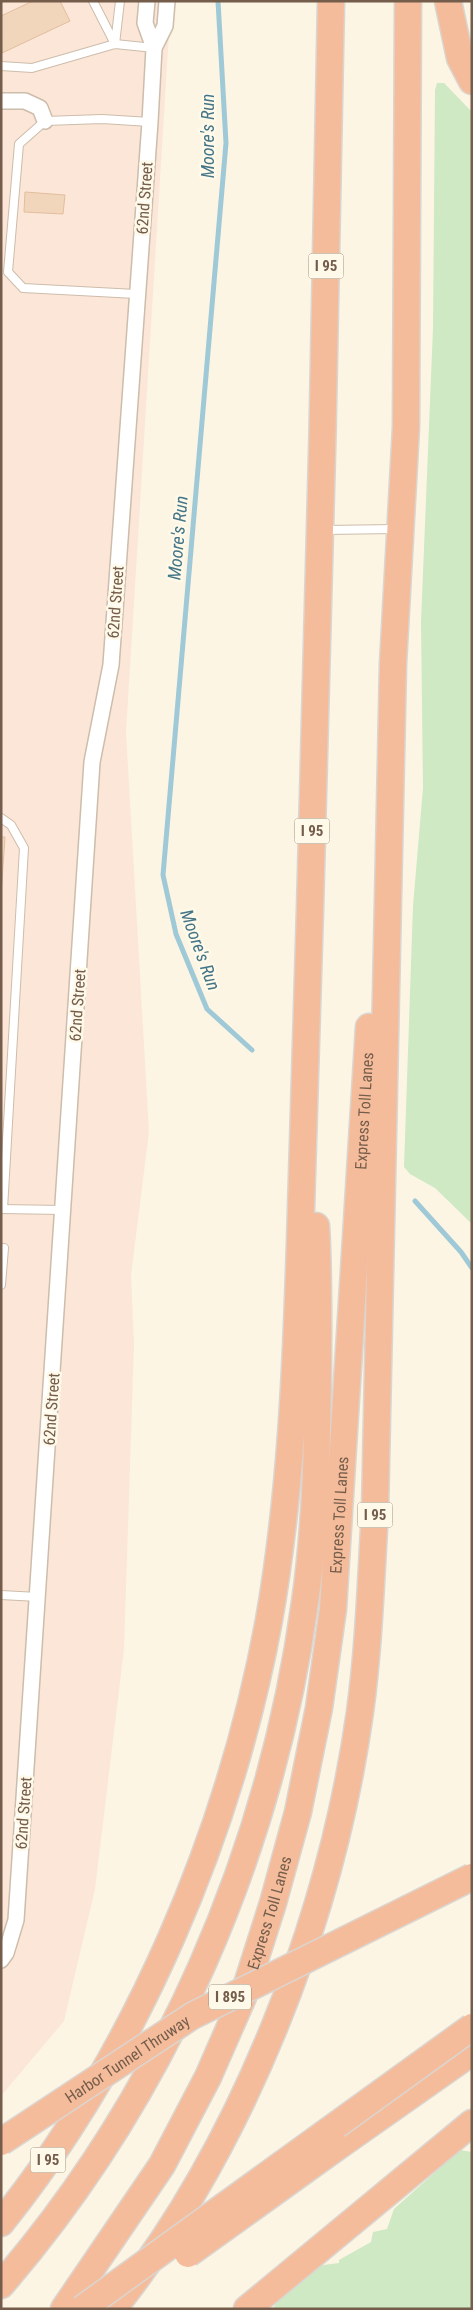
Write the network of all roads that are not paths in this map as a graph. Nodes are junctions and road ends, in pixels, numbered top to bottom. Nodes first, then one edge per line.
1 (94, 1) edge
2 (120, 1) edge
3 (147, 1) edge
4 (167, 1) edge
5 (331, 1) edge
6 (408, 1) edge
7 (448, 1) edge
8 (115, 44) junction
9 (154, 48) junction
10 (1, 66) edge
11 (472, 81) edge
12 (1, 101) edge
13 (45, 121) junction
14 (150, 122) junction
15 (136, 294) junction
16 (400, 529) junction
17 (321, 530) junction
18 (393, 664) junction
19 (1, 818) edge
20 (303, 1131) junction
21 (2, 1209) edge
22 (63, 1210) junction
23 (4, 1248) dead end
24 (1, 1285) edge
25 (1, 1595) edge
26 (38, 1597) junction
27 (472, 1877) edge
28 (1, 1960) edge
29 (472, 2027) edge
30 (472, 2052) edge
31 (466, 2127) edge
32 (1, 2142) edge
33 (1, 2223) edge
34 (1, 2285) edge
35 (64, 2309) edge
36 (82, 2309) edge
37 (112, 2309) edge
38 (246, 2309) edge

1 - 8 lane
2 - 8 lane
3 - 9 street, 62nd Street
4 - 9 street, 62nd Street
5 - 17 highway, I 95
6 - 16 highway, I 95
7 - 11 highway
8 - 9 lane
8 - 10 lane
9 - 14 street, 62nd Street
12 - 13 street
13 - 14 lane
13 - 15 lane
14 - 15 street, 62nd Street
15 - 22 street, 62nd Street
16 - 17 lane
16 - 18 highway, I 95
17 - 20 highway, I 95
18 - 35 highway, Express Toll Lanes
18 - 37 highway, I 95
19 - 21 lane
20 - 33 highway, I 95
20 - 34 highway, Express Toll Lanes
21 - 22 lane
22 - 26 street, 62nd Street
23 - 24 lane
25 - 26 lane
26 - 28 street, 62nd Street
27 - 32 highway, Harbor Tunnel Thruway / I 895, bridge
29 - 36 highway, bridge
30 - 37 highway, bridge
31 - 38 highway

